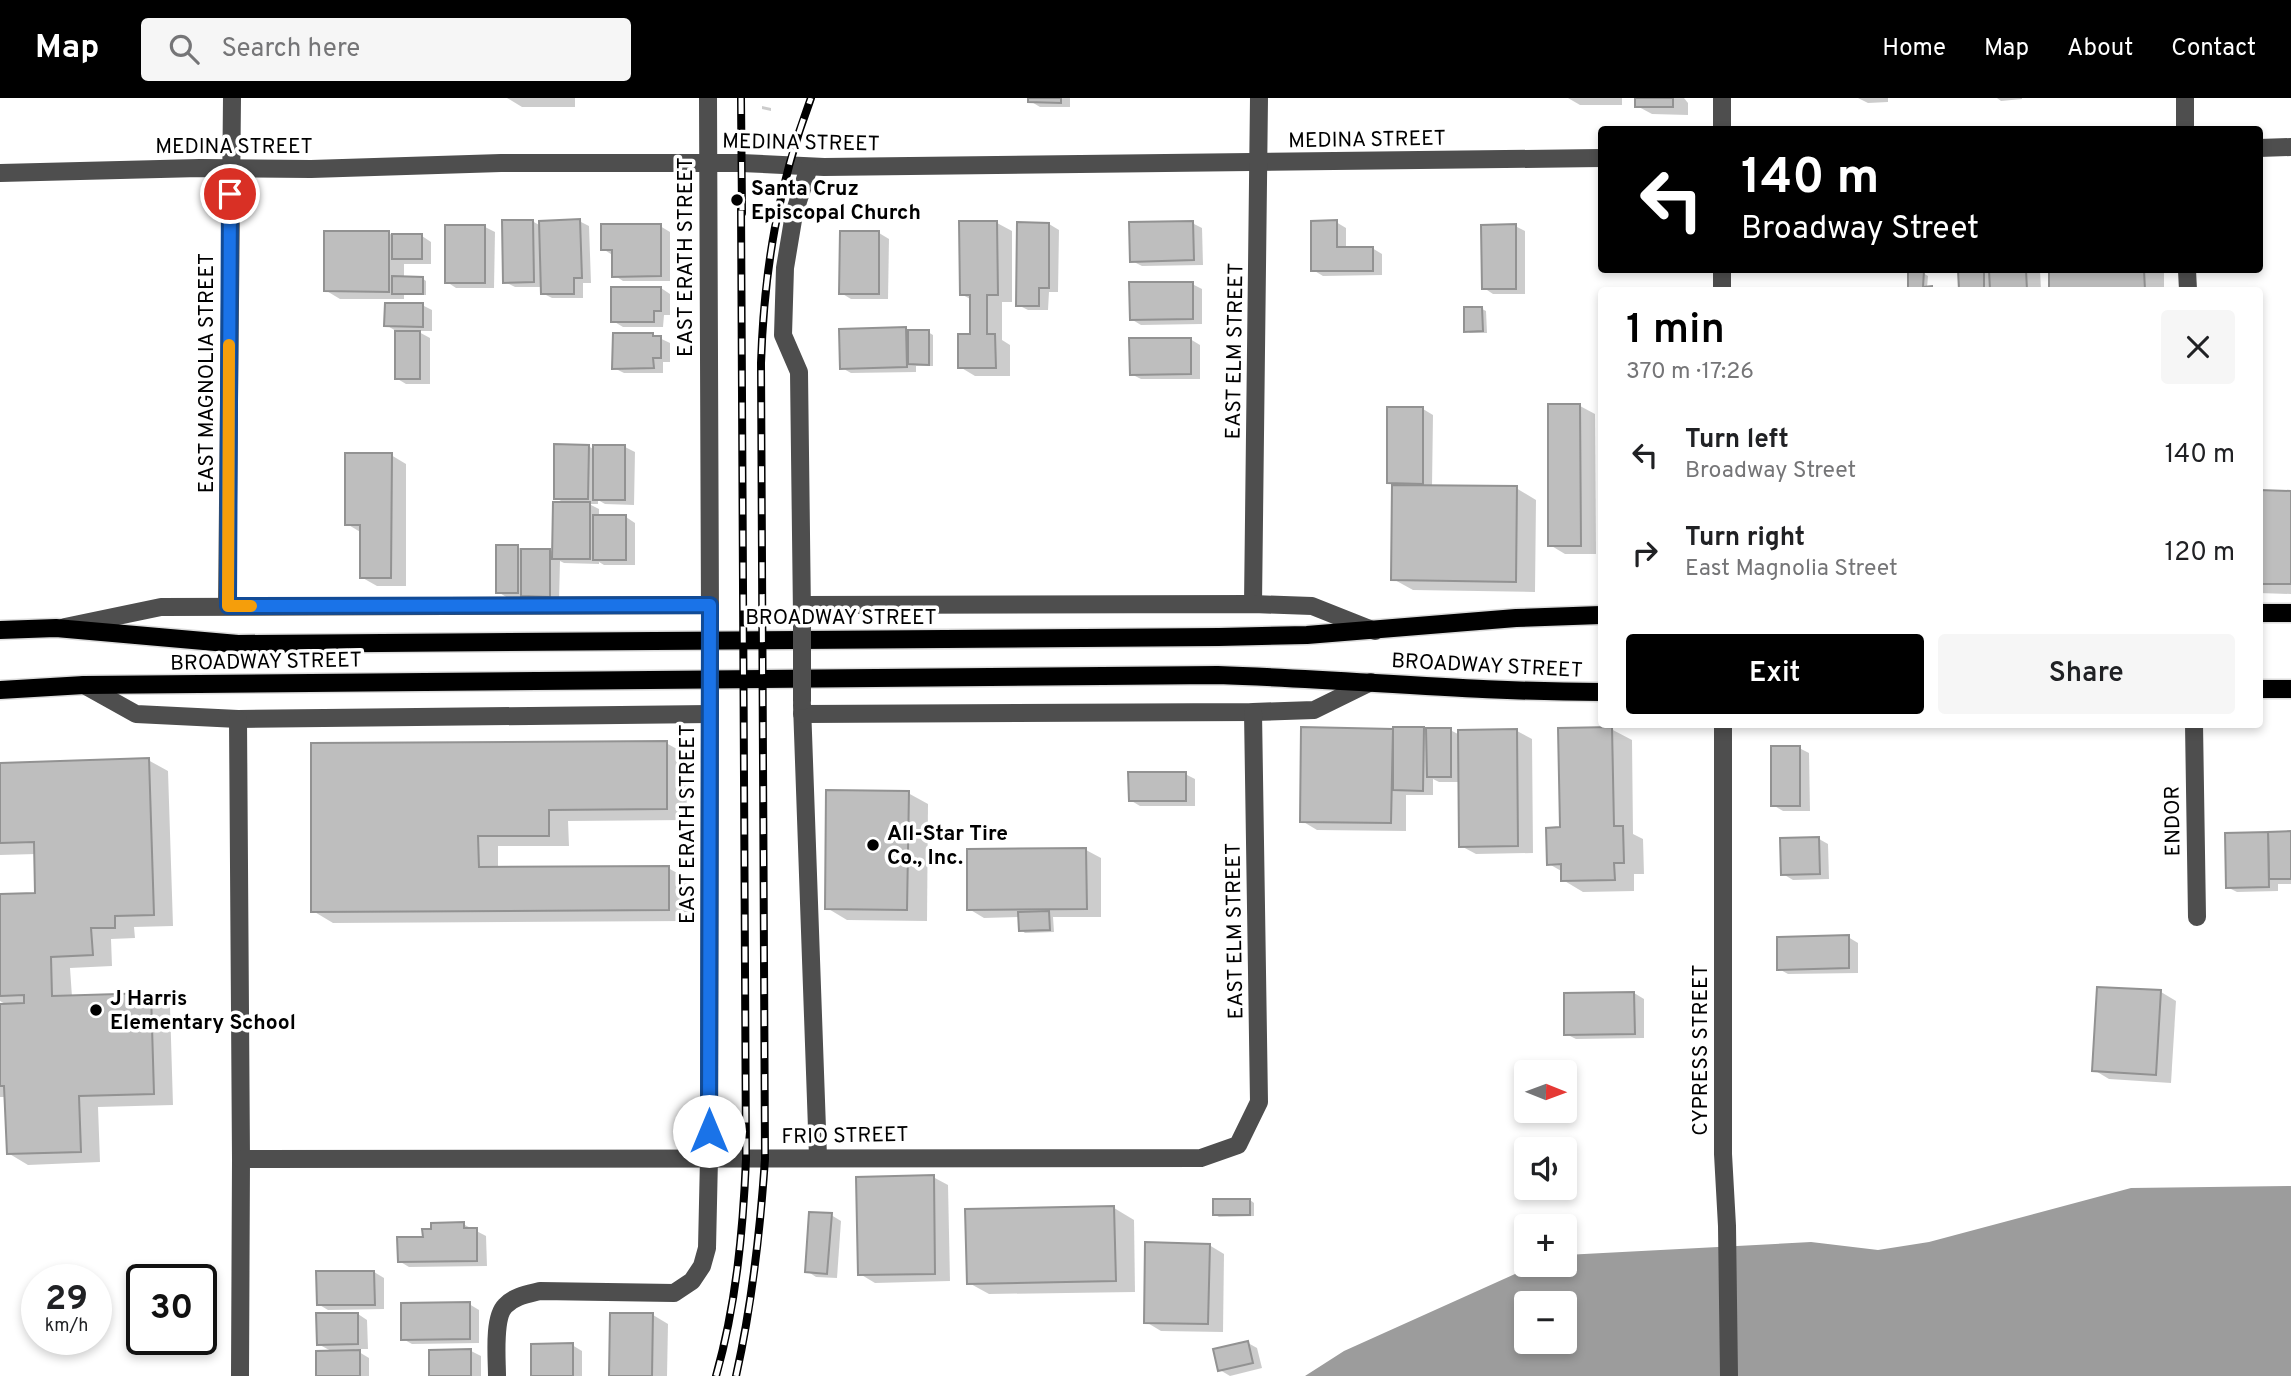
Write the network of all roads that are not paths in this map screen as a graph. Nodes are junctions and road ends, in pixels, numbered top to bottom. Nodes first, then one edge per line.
1 (232, 98) edge
2 (708, 98) edge
3 (1259, 98) edge
4 (1722, 98) edge
5 (2185, 98) edge
6 (1721, 126) edge
7 (2185, 126) edge
8 (2291, 147) edge
9 (2263, 148) edge
10 (1598, 158) edge
11 (708, 163) junction
12 (1260, 163) junction
13 (809, 167) junction
14 (230, 168) junction
15 (0, 173) edge
16 (1254, 604) junction
17 (228, 606) junction
18 (802, 611) junction
19 (710, 612) junction
20 (2263, 613) edge
21 (2291, 613) edge
22 (1598, 615) edge
23 (56, 628) junction
24 (0, 630) edge
25 (1374, 631) junction
26 (1371, 682) junction
27 (84, 685) junction
28 (2263, 689) edge
29 (2291, 689) edge
30 (0, 690) edge
31 (1598, 692) edge
32 (710, 706) junction
33 (802, 708) junction
34 (1253, 712) junction
35 (237, 719) junction
36 (1723, 728) edge
37 (2194, 728) edge
38 (2197, 917) dead end
39 (1238, 1145) joint
40 (818, 1157) junction
41 (709, 1158) junction
42 (241, 1159) junction
43 (240, 1376) edge
44 (497, 1376) edge
45 (1729, 1376) edge

1 - 14 street, EAST MAGNOLIA STREET
2 - 11 street, EAST ERATH STREET
3 - 12 street, EAST ELM STREET
4 - 6 street
5 - 7 street
8 - 9 street
10 - 12 street, MEDINA STREET
11 - 13 street, MEDINA STREET
11 - 14 street, MEDINA STREET
11 - 19 street, EAST ERATH STREET
12 - 13 street, MEDINA STREET
12 - 16 street, EAST ELM STREET
13 - 18 street
14 - 15 street, MEDINA STREET
14 - 17 street, EAST MAGNOLIA STREET
16 - 18 street, BROADWAY STREET
16 - 25 street, BROADWAY STREET
17 - 19 street, BROADWAY STREET
17 - 23 street, BROADWAY STREET
18 - 33 street, bridge
19 - 32 street, EAST ERATH STREET, bridge
20 - 21 main road
22 - 25 main road, BROADWAY STREET
23 - 24 main road, BROADWAY STREET
23 - 25 main road, BROADWAY STREET
26 - 27 main road, BROADWAY STREET
26 - 31 main road, BROADWAY STREET
26 - 34 street, BROADWAY STREET
27 - 30 main road, BROADWAY STREET
27 - 35 street
28 - 29 main road
32 - 35 street
32 - 41 street, EAST ERATH STREET
33 - 34 street, BROADWAY STREET
33 - 40 street
34 - 39 street, EAST ELM STREET
35 - 42 street
36 - 45 street, CYPRESS STREET
37 - 38 street, ENDOR
39 - 40 street, FRIO STREET
40 - 41 street, FRIO STREET
41 - 42 street, FRIO STREET
41 - 44 street, EAST ERATH STREET
42 - 43 street

